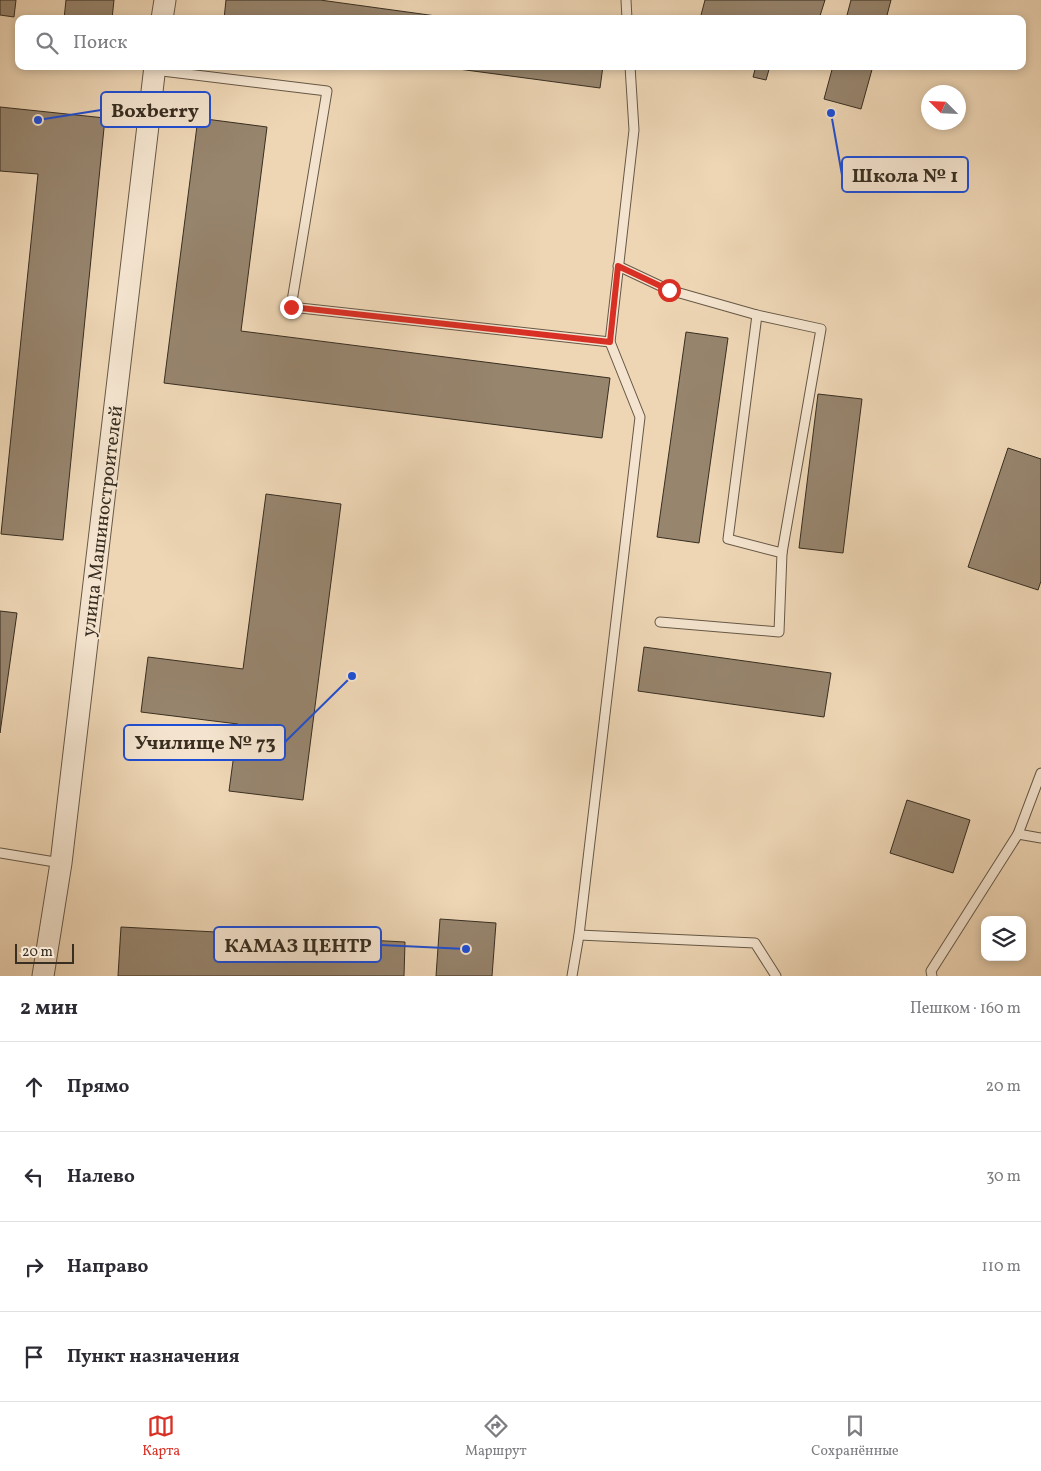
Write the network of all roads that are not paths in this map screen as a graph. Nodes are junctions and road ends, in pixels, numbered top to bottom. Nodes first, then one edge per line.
1 (165, 0) edge
2 (626, 0) edge
3 (163, 15) edge
4 (627, 15) edge
5 (155, 70) edge
6 (170, 70) edge
7 (630, 70) edge
8 (618, 266) junction
9 (757, 314) junction
10 (610, 342) junction
11 (782, 553) junction
12 (660, 622) dead end
13 (1041, 773) edge
14 (1018, 834) junction
15 (1041, 838) edge
16 (0, 853) edge
17 (61, 863) junction
18 (579, 935) junction
19 (43, 976) edge
20 (572, 976) edge
21 (776, 976) edge
22 (932, 976) edge

1 - 3 street
2 - 4 lane
5 - 17 street, улица Машиностроителей
6 - 10 lane
7 - 8 lane
8 - 9 lane
8 - 10 lane
9 - 11 lane
9 - 11 lane
10 - 18 lane
11 - 12 lane
13 - 14 lane
14 - 15 lane
14 - 22 lane
16 - 17 lane
17 - 19 street, улица Машиностроителей
18 - 20 lane
18 - 21 lane

